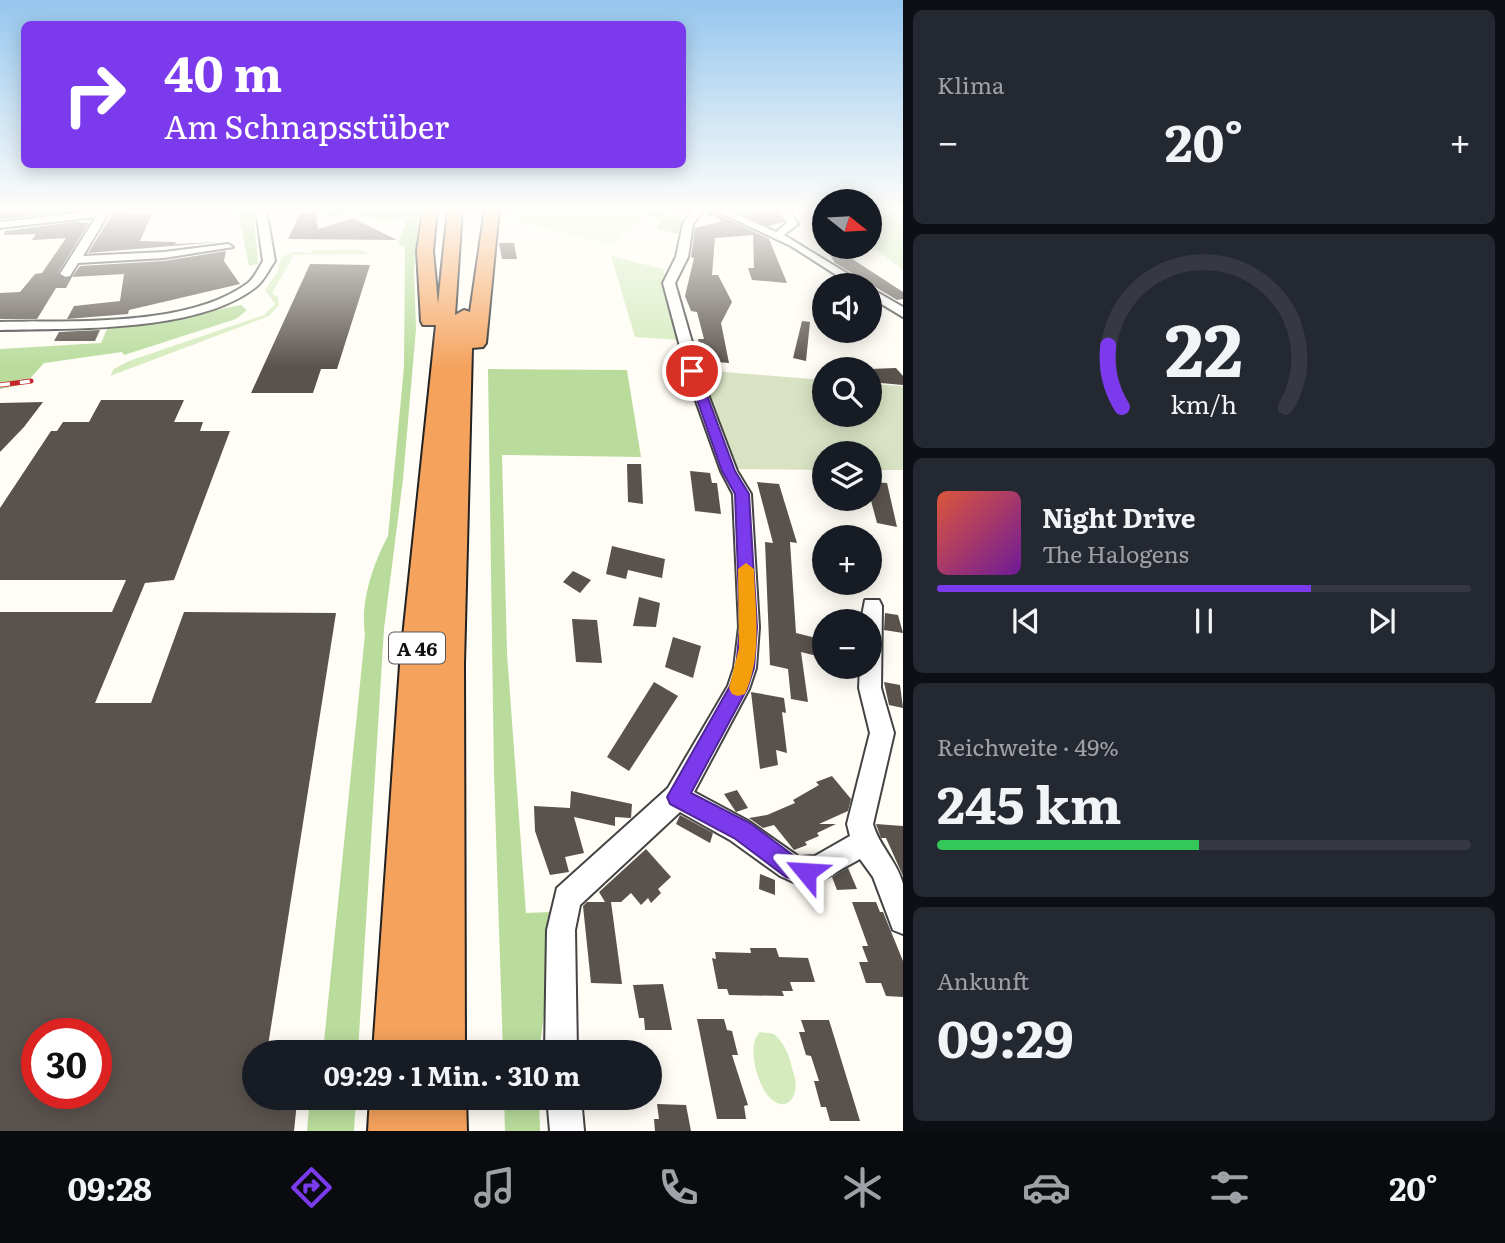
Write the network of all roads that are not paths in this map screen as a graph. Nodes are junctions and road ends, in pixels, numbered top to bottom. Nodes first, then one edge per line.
1 (75, 262) edge
2 (269, 262) edge
3 (426, 262) edge
4 (454, 262) edge
5 (464, 262) edge
6 (486, 262) edge
7 (680, 262) edge
8 (822, 262) edge
9 (840, 273) edge
10 (66, 274) dead end
11 (882, 300) edge
12 (903, 313) edge
13 (0, 326) edge
14 (447, 425) junction
15 (872, 606) dead end
16 (677, 797) junction
17 (865, 843) junction
18 (903, 920) edge
19 (397, 1040) edge
20 (442, 1040) edge
21 (561, 1040) edge
22 (394, 1110) edge
23 (442, 1110) edge
24 (565, 1110) edge
25 (393, 1131) edge
26 (442, 1131) edge
27 (567, 1131) edge

1 - 10 street
2 - 13 street
3 - 14 highway
4 - 14 highway, A 46
5 - 14 highway, A 46
6 - 14 highway
7 - 16 street
8 - 9 street
11 - 12 street
14 - 19 highway, A 46
14 - 20 highway, A 46
15 - 17 street
16 - 17 street
16 - 21 street
17 - 18 street
22 - 25 highway
23 - 26 highway
24 - 27 street

